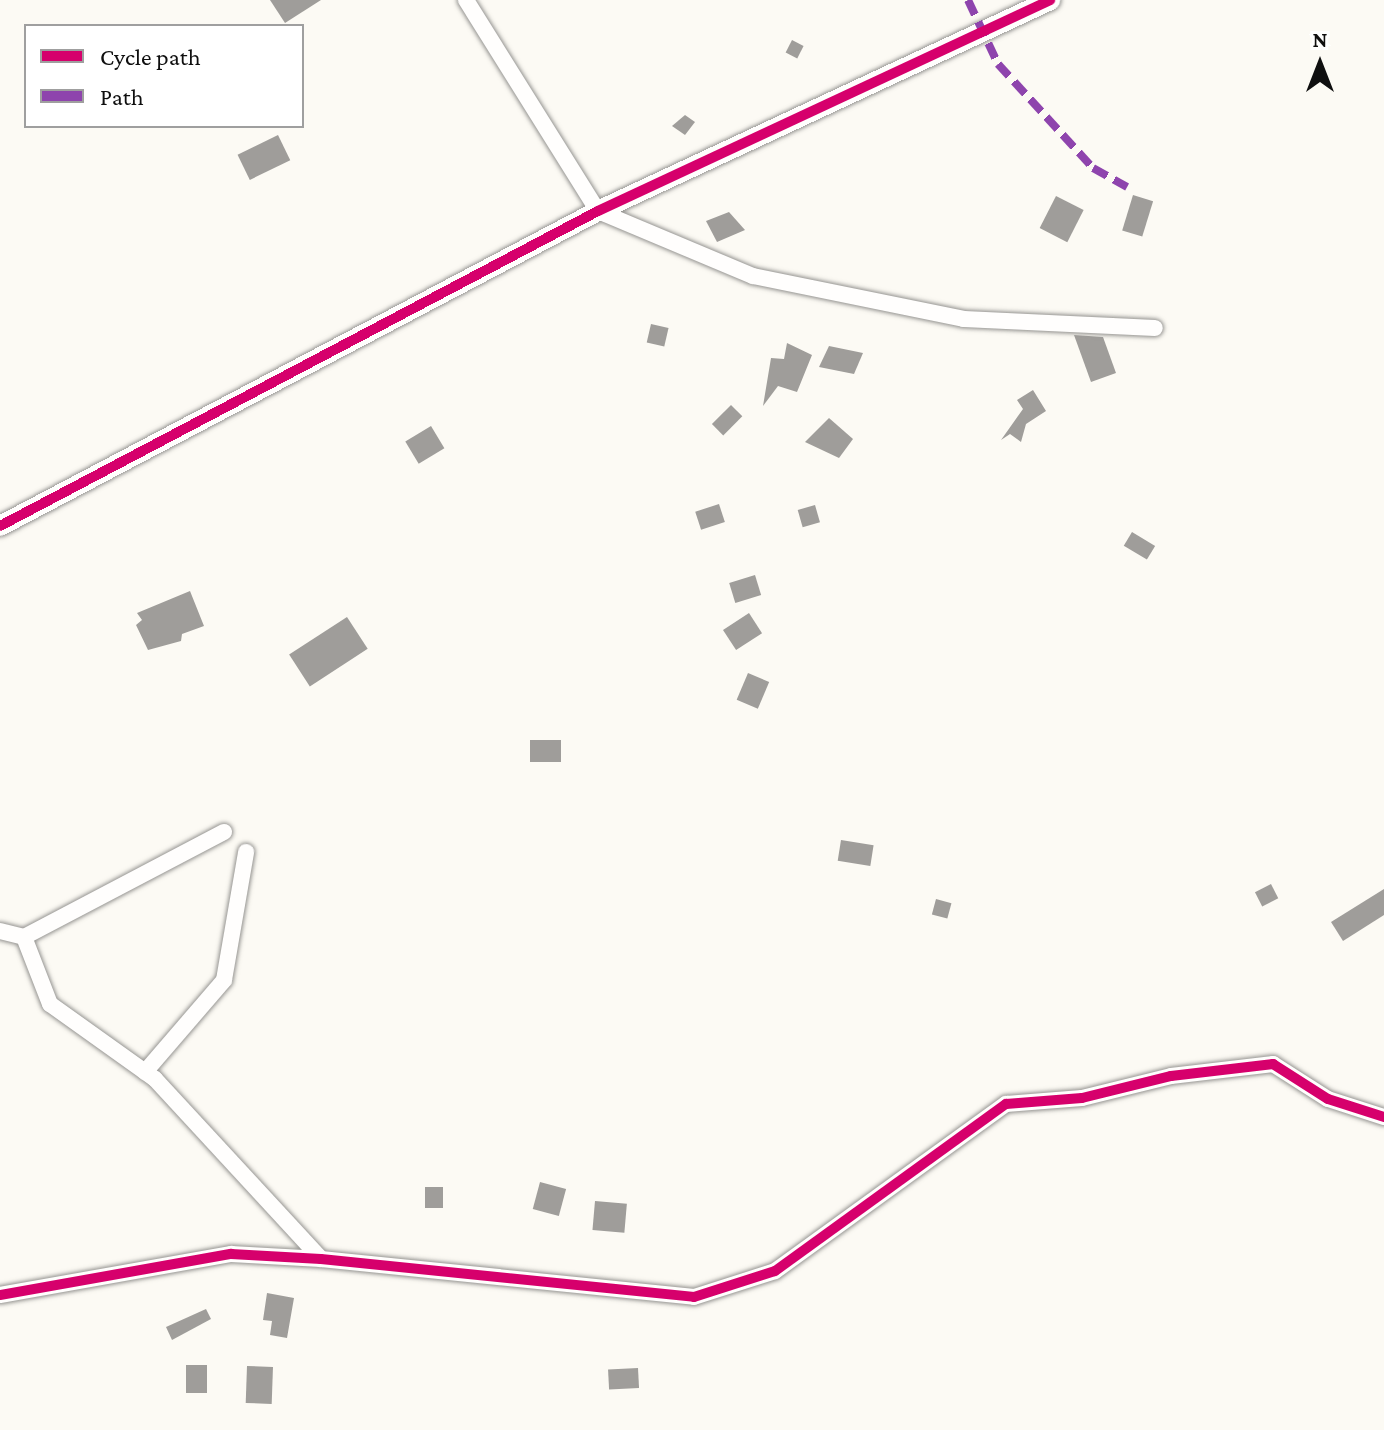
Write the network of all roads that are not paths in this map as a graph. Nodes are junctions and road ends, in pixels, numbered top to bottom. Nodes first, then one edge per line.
1 (466, 0) edge
2 (1050, 0) edge
3 (598, 211) junction
4 (1155, 328) dead end
5 (0, 526) edge
6 (224, 832) dead end
7 (246, 852) dead end
8 (0, 931) edge
9 (24, 937) junction
10 (145, 1072) junction
11 (1384, 1117) edge
12 (321, 1259) junction
13 (0, 1295) edge

1 - 3 street
2 - 3 street
3 - 4 street
3 - 5 street
6 - 9 street
7 - 10 street
8 - 9 street
9 - 10 street
10 - 12 street
11 - 12 street
12 - 13 street

